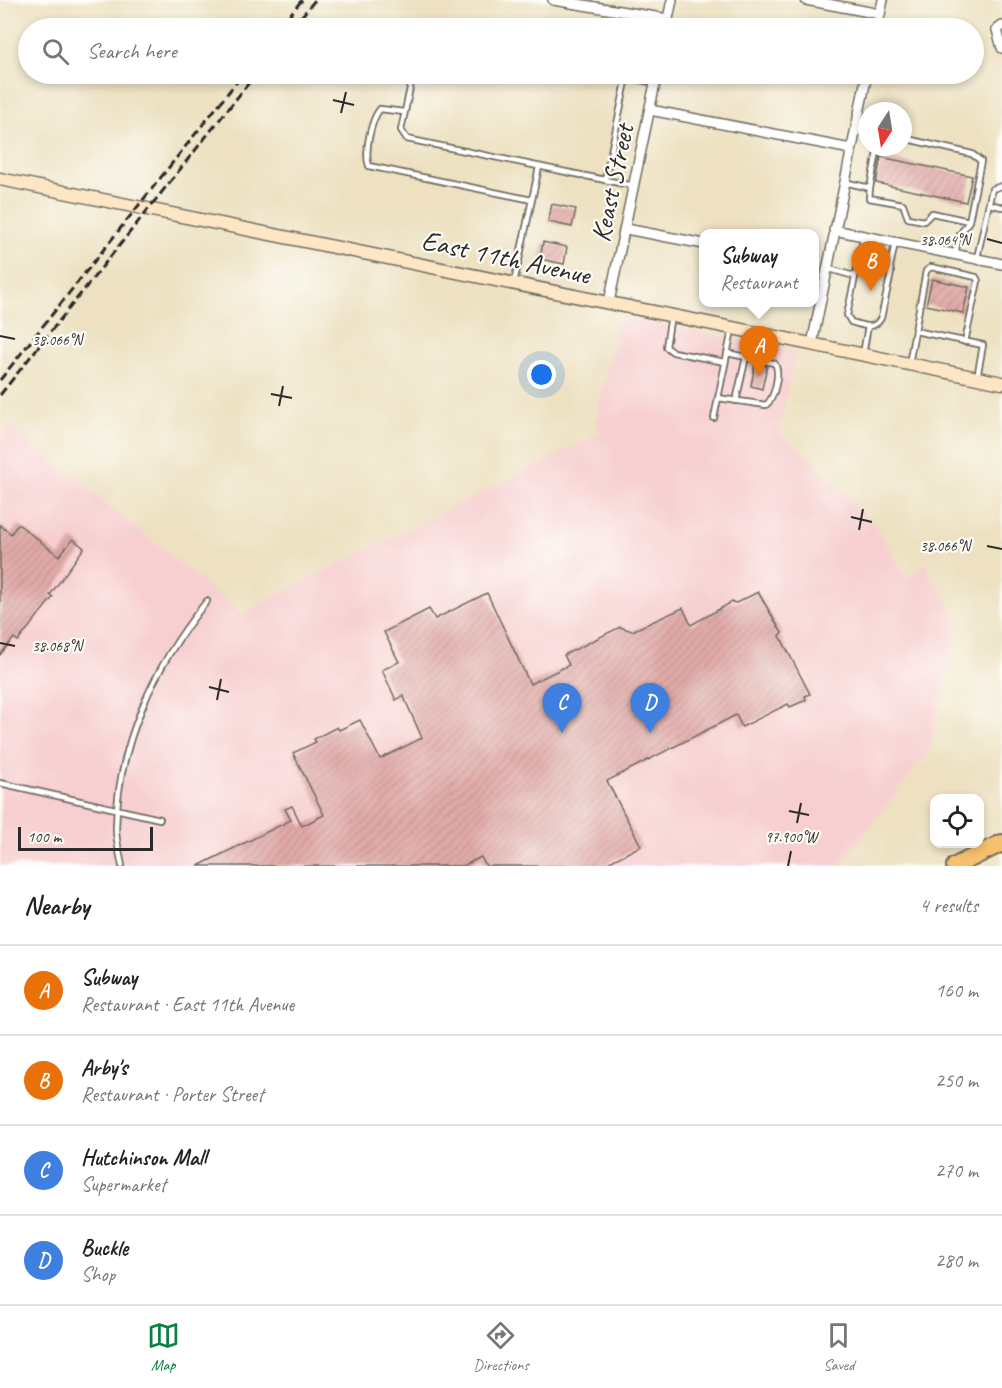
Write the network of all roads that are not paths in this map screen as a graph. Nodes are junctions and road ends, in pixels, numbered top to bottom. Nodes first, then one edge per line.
1 (553, 0) edge
2 (672, 0) edge
3 (806, 0) edge
4 (883, 0) edge
5 (880, 14) junction
6 (638, 18) edge
7 (668, 18) edge
8 (879, 18) edge
9 (1002, 26) edge
10 (1002, 48) edge
11 (411, 84) edge
12 (626, 84) edge
13 (655, 84) edge
14 (865, 84) edge
15 (650, 110) junction
16 (404, 111) junction
17 (856, 128) joint
18 (912, 140) edge
19 (851, 149) junction
20 (877, 156) edge
21 (539, 167) junction
22 (0, 179) edge
23 (605, 180) junction
24 (844, 182) junction
25 (634, 186) junction
26 (1002, 186) edge
27 (870, 188) junction
28 (532, 200) junction
29 (989, 204) junction
30 (1002, 207) edge
31 (969, 221) junction
32 (626, 229) junction
33 (834, 230) junction
34 (863, 236) junction
35 (699, 243) edge
36 (895, 243) junction
37 (955, 255) junction
38 (977, 259) junction
39 (1002, 264) edge
40 (860, 265) junction
41 (819, 267) edge
42 (890, 267) junction
43 (826, 268) junction
44 (854, 276) junction
45 (514, 283) junction
46 (609, 302) junction
47 (819, 306) edge
48 (819, 307) edge
49 (671, 315) junction
50 (868, 326) junction
51 (732, 327) junction
52 (915, 332) junction
53 (965, 342) junction
54 (812, 344) junction
55 (727, 353) junction
56 (863, 354) junction
57 (746, 357) junction
58 (725, 362) junction
59 (909, 364) junction
60 (977, 378) junction
61 (1002, 382) edge
62 (718, 398) junction
63 (736, 401) junction
64 (714, 418) dead end
65 (207, 601) dead end
66 (0, 783) edge
67 (118, 810) junction
68 (160, 819) dead end
69 (1002, 843) edge
70 (122, 866) edge
71 (955, 866) edge

1 - 6 street
2 - 7 street
3 - 5 street
4 - 5 street
5 - 8 street
9 - 10 street
11 - 16 lane
12 - 23 lane
13 - 15 street, Keast Street
14 - 17 street
15 - 19 street
15 - 25 street, Keast Street
16 - 21 lane
16 - 28 lane
17 - 19 street
18 - 31 lane
19 - 24 street
20 - 27 lane
21 - 23 lane
21 - 28 lane
22 - 45 street, East 11th Avenue
23 - 25 lane
24 - 27 lane
24 - 33 street
25 - 32 street, Keast Street
26 - 29 lane
27 - 31 lane
28 - 45 lane
29 - 30 lane
29 - 38 lane
31 - 37 lane
32 - 35 street
32 - 46 street, Keast Street
33 - 34 street
33 - 43 street
34 - 36 street
34 - 40 lane
36 - 37 street
36 - 42 lane
37 - 38 street
38 - 39 street
40 - 42 lane
40 - 44 lane
41 - 43 street
42 - 50 lane
43 - 44 lane
43 - 47 street
44 - 50 lane
45 - 46 street, East 11th Avenue
46 - 49 street, East 11th Avenue
48 - 54 street
49 - 51 street, East 11th Avenue
49 - 58 lane
50 - 56 lane
51 - 54 street, East 11th Avenue
51 - 55 lane
52 - 53 lane
52 - 53 lane
52 - 59 lane
53 - 60 lane
54 - 56 street, East 11th Avenue
55 - 57 lane
55 - 58 lane
56 - 59 street, East 11th Avenue
57 - 63 lane
57 - 63 lane
58 - 62 lane
59 - 60 street, East 11th Avenue
60 - 61 street, East 11th Avenue
62 - 63 lane
62 - 64 lane
65 - 67 lane
66 - 67 lane
67 - 68 lane
67 - 70 lane
69 - 71 highway

